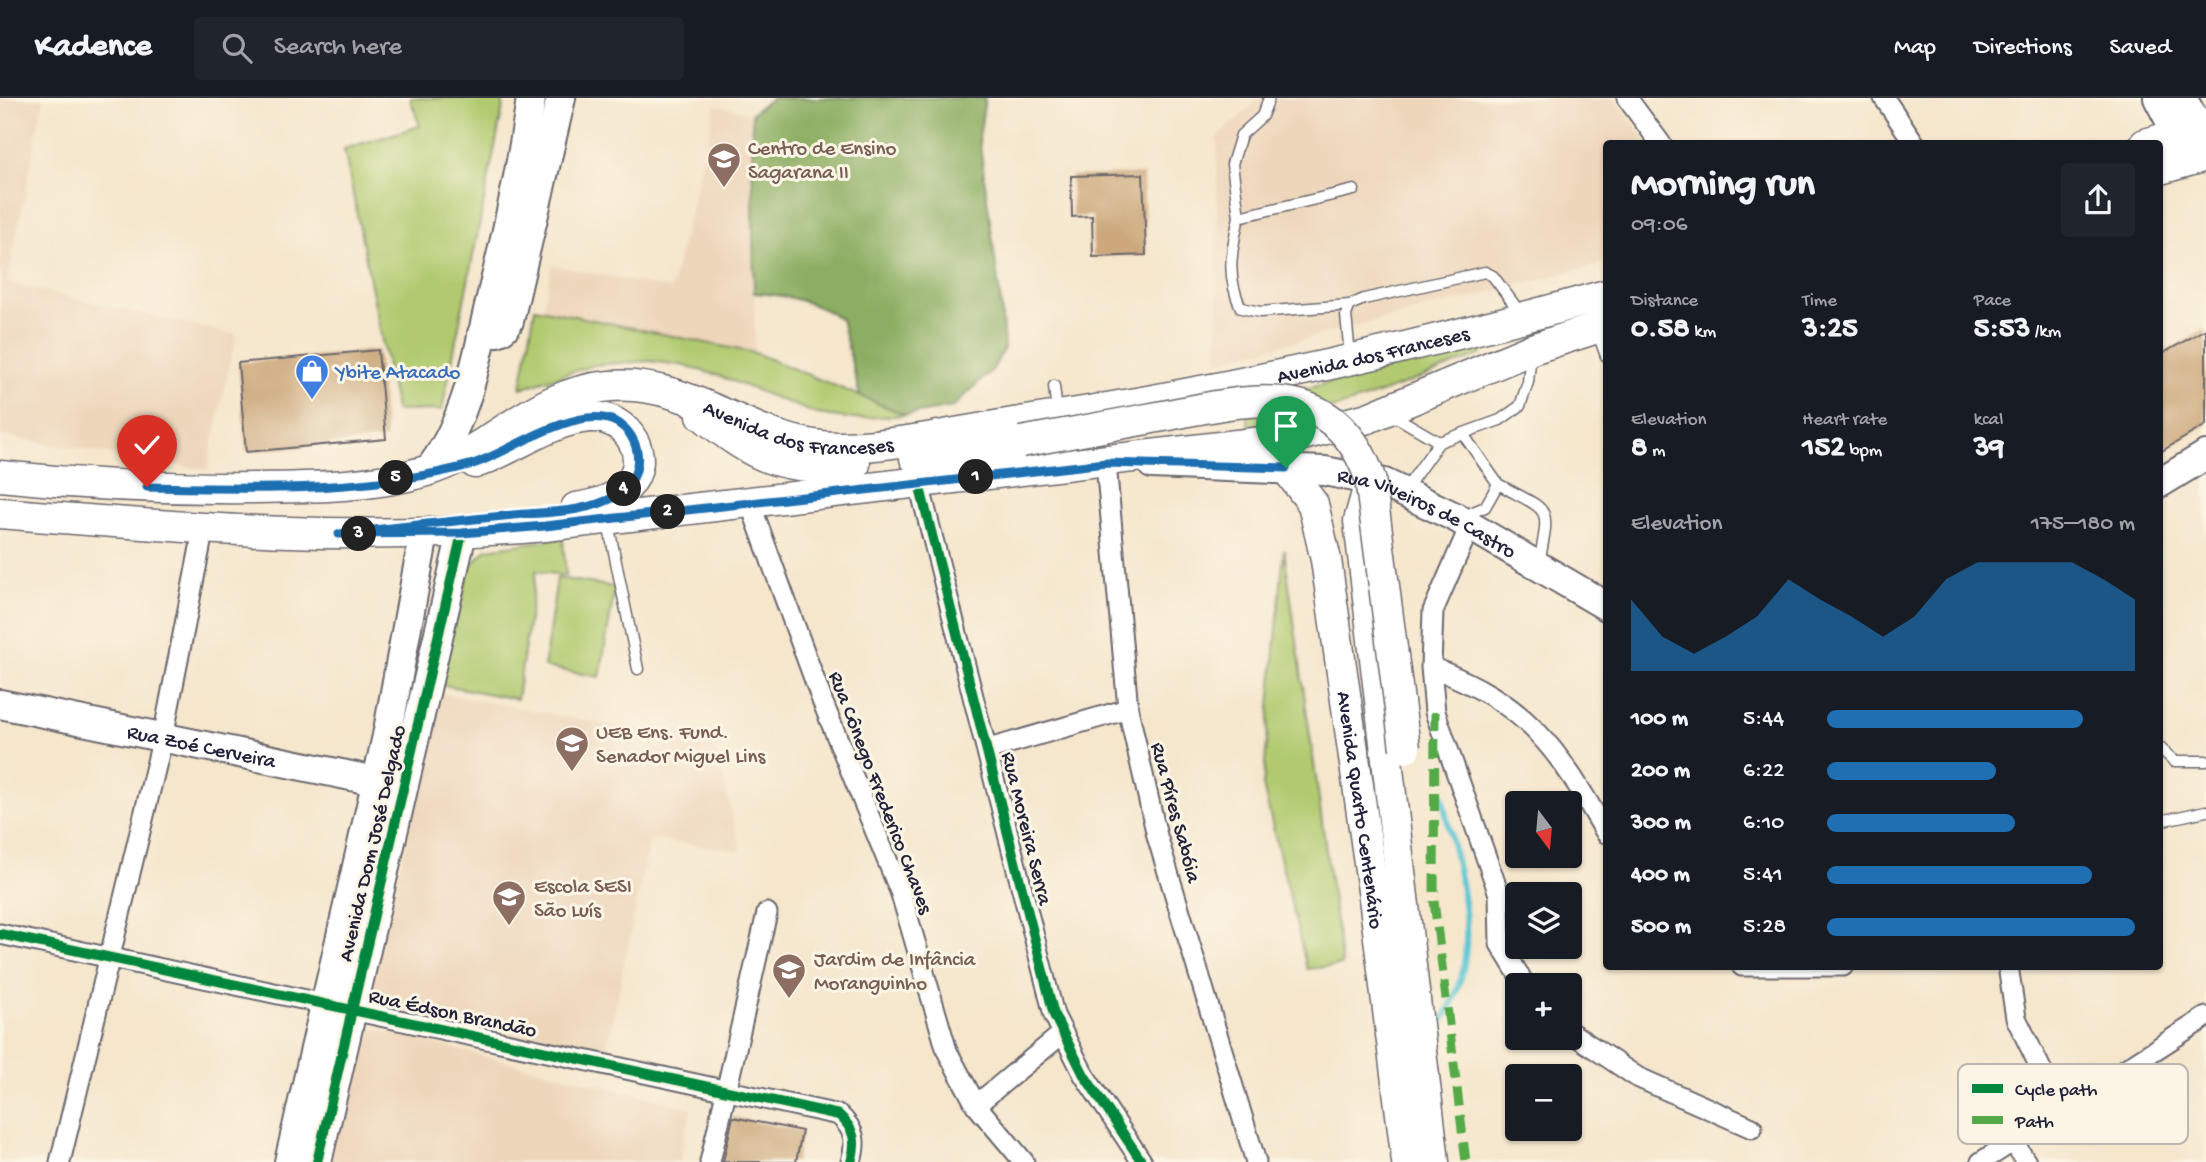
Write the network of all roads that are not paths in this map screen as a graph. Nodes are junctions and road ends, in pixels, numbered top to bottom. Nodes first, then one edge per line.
1 (531, 98) edge
2 (545, 98) edge
3 (555, 98) edge
4 (561, 98) edge
5 (1269, 98) edge
6 (1627, 98) edge
7 (1884, 98) edge
8 (2158, 98) edge
9 (2182, 98) edge
10 (1658, 140) edge
11 (1912, 140) edge
12 (2188, 144) edge
13 (2163, 166) edge
14 (1354, 190) dead end
15 (1239, 218) junction
16 (1603, 296) edge
17 (1350, 305) junction
18 (1524, 318) junction
19 (1601, 326) edge
20 (482, 334) junction
21 (1532, 349) junction
22 (1350, 358) junction
23 (1054, 386) dead end
24 (655, 387) junction
25 (1385, 411) junction
26 (1057, 417) junction
27 (1463, 434) junction
28 (1439, 442) junction
29 (2206, 455) edge
30 (1106, 463) junction
31 (1286, 468) junction
32 (429, 470) junction
33 (0, 476) edge
34 (2163, 480) edge
35 (371, 481) junction
36 (919, 484) junction
37 (1498, 484) junction
38 (1394, 487) junction
39 (750, 503) junction
40 (0, 513) edge
41 (607, 519) junction
42 (1463, 521) junction
43 (204, 527) junction
44 (462, 533) junction
45 (339, 534) junction
46 (424, 534) junction
47 (1538, 566) junction
48 (1603, 604) edge
49 (1431, 667) junction
50 (638, 669) dead end
51 (0, 704) edge
52 (1128, 709) junction
53 (163, 737) junction
54 (989, 749) junction
55 (2163, 751) edge
56 (2206, 761) edge
57 (376, 781) junction
58 (404, 786) junction
59 (2206, 811) edge
60 (2163, 820) edge
61 (1603, 827) edge
62 (1388, 897) junction
63 (767, 913) dead end
64 (0, 934) edge
65 (109, 958) junction
66 (2009, 970) edge
67 (1518, 973) edge
68 (339, 1007) junction
69 (2206, 1017) edge
70 (1063, 1033) junction
71 (1582, 1040) edge
72 (2038, 1064) edge
73 (2131, 1064) edge
74 (726, 1092) junction
75 (976, 1105) junction
76 (1752, 1128) dead end
77 (2008, 1144) edge
78 (2015, 1144) edge
79 (60, 1162) edge
80 (289, 1162) edge
81 (317, 1162) edge
82 (710, 1162) edge
83 (851, 1162) edge
84 (1024, 1162) edge
85 (1142, 1162) edge
86 (1256, 1162) edge
87 (1407, 1162) edge
88 (1434, 1162) edge
89 (1981, 1162) edge
90 (2026, 1162) edge

1 - 20 street
2 - 3 street
4 - 20 street
5 - 15 lane
6 - 10 street
7 - 11 street
8 - 12 street
9 - 12 street
12 - 13 main road
14 - 15 lane
15 - 17 lane
16 - 18 main road, Avenida dos Franceses
17 - 18 lane
17 - 22 lane
18 - 22 main road, Avenida dos Franceses
19 - 21 main road, Avenida dos Franceses
20 - 32 street
21 - 25 main road, Avenida dos Franceses
21 - 27 lane
22 - 26 main road, Avenida dos Franceses
23 - 26 lane
24 - 26 main road, Avenida dos Franceses
24 - 32 main road, Avenida dos Franceses
24 - 62 main road, bridge
25 - 28 lane
25 - 30 main road, Avenida dos Franceses
27 - 28 lane
27 - 37 lane
28 - 38 lane
29 - 34 street
30 - 31 street, Rua Viveiros de Castro
30 - 36 main road, Avenida dos Franceses
30 - 52 street, Rua Píres Sabóia
31 - 38 street, Rua Viveiros de Castro
31 - 62 main road, Avenida Quarto Centenário
32 - 35 main road, Avenida dos Franceses
33 - 35 main road, Avenida dos Franceses
35 - 45 main road
36 - 39 main road, Avenida dos Franceses
36 - 54 street, Rua Moreira Serra
37 - 42 lane
37 - 47 lane
38 - 42 street, Rua Viveiros de Castro
38 - 62 main road, Avenida Quarto Centenário
39 - 41 main road, Avenida dos Franceses
39 - 75 street, Rua Cônego Frederico Chaves
40 - 43 main road, Avenida dos Franceses
41 - 44 main road, Avenida dos Franceses
41 - 50 lane
42 - 47 street, Rua Viveiros de Castro
42 - 49 street
43 - 45 main road, Avenida dos Franceses
43 - 53 street
44 - 46 main road, Avenida dos Franceses
44 - 58 street, Avenida Dom José Delgado
45 - 46 main road, Avenida dos Franceses
46 - 57 street, Avenida Dom José Delgado
47 - 48 street, Rua Viveiros de Castro
49 - 61 street
49 - 67 street
51 - 53 street, Rua Zoé Cerveira
52 - 54 street
52 - 86 street, Rua Píres Sabóia
53 - 57 street, Rua Zoé Cerveira
53 - 65 street
54 - 70 street, Rua Moreira Serra
55 - 56 lane
57 - 58 street, Rua Zoé Cerveira
57 - 68 street, Avenida Dom José Delgado
58 - 68 street, Avenida Dom José Delgado
59 - 60 lane
62 - 87 main road, Avenida Quarto Centenário
62 - 88 main road, Avenida Quarto Centenário
63 - 74 street
64 - 65 street, Rua Édson Brandão
65 - 68 street, Rua Édson Brandão
65 - 79 street
66 - 72 street
68 - 74 street, Rua Édson Brandão
68 - 80 street, Avenida Dom José Delgado
68 - 81 street, Avenida Dom José Delgado
69 - 73 street
70 - 75 street
70 - 85 street, Rua Moreira Serra
71 - 76 street
74 - 82 street
74 - 83 street, Rua Édson Brandão
75 - 84 street, Rua Cônego Frederico Chaves
77 - 89 street
78 - 90 street

